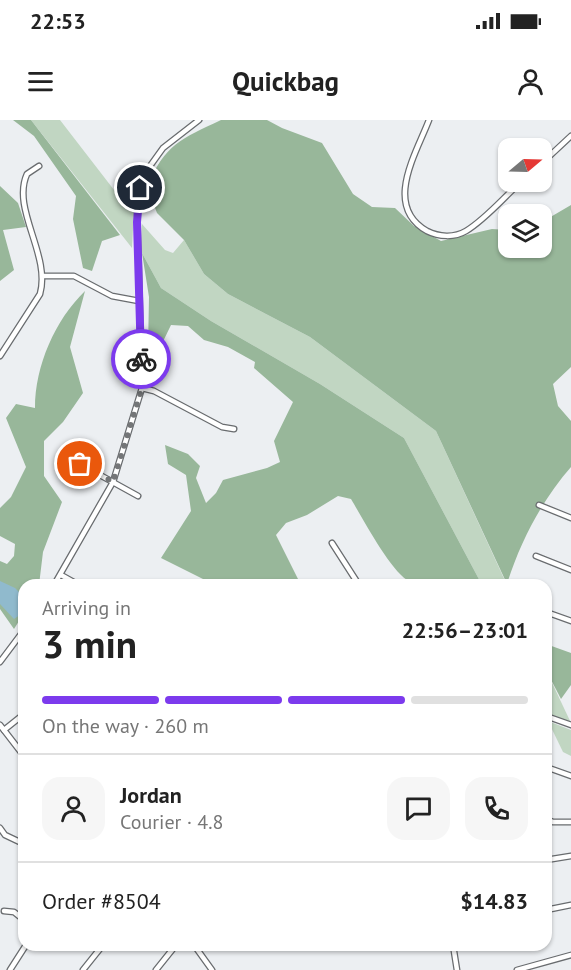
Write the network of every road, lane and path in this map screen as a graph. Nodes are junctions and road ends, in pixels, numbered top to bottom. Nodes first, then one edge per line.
1 (199, 120) edge
2 (429, 120) edge
3 (571, 136) edge
4 (552, 154) edge
5 (39, 166) dead end
6 (510, 192) edge
7 (43, 276) junction
8 (139, 301) junction
9 (0, 356) edge
10 (142, 388) junction
11 (234, 429) dead end
12 (80, 464) dead end
13 (113, 482) junction
14 (138, 496) dead end
15 (538, 506) dead end
16 (571, 518) edge
17 (332, 543) dead end
18 (536, 556) dead end
19 (571, 570) edge
20 (62, 575) junction
21 (59, 579) edge
22 (69, 579) edge
23 (355, 579) edge
24 (552, 614) edge
25 (571, 621) edge
26 (18, 638) edge
27 (0, 662) edge
28 (18, 718) edge
29 (552, 718) edge
30 (571, 725) edge
31 (2, 728) edge
32 (18, 748) edge
33 (552, 769) edge
34 (571, 777) edge
35 (552, 821) edge
36 (571, 822) edge
37 (0, 828) edge
38 (18, 841) edge
39 (571, 856) edge
40 (552, 859) edge
41 (571, 905) edge
42 (552, 909) edge
43 (4, 911) dead end
44 (18, 915) edge
45 (22, 951) edge
46 (97, 951) edge
47 (171, 951) edge
48 (198, 951) edge
49 (454, 951) edge
50 (571, 955) edge
51 (10, 970) edge
52 (82, 970) edge
53 (156, 970) edge
54 (212, 970) edge
55 (457, 970) edge
56 (517, 970) edge

1 - 8 street
2 - 6 street
3 - 4 street
5 - 7 street
7 - 8 street
7 - 9 street
8 - 10 street
10 - 11 street
10 - 13 street
12 - 13 street
13 - 14 street
13 - 20 street
15 - 16 street
17 - 23 street
18 - 19 street
20 - 21 street
20 - 22 street
24 - 25 street
26 - 27 street
28 - 31 street
29 - 30 street
31 - 32 street
33 - 34 street
35 - 36 street
37 - 38 street
39 - 40 street
41 - 42 street
43 - 44 street
45 - 51 street
46 - 52 street
47 - 53 street
48 - 54 street
49 - 55 street
50 - 56 street

